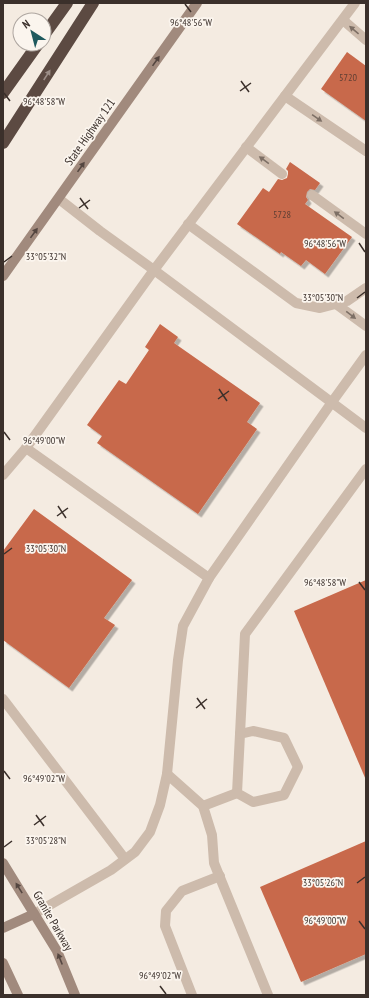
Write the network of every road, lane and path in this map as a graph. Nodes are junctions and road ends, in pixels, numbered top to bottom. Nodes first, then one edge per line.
1 (67, 3) edge
2 (93, 3) edge
3 (197, 3) edge
4 (355, 3) edge
5 (343, 20) junction
6 (52, 24) edge
7 (366, 40) edge
8 (32, 52) edge
9 (3, 93) edge
10 (285, 96) junction
11 (3, 143) edge
12 (246, 147) junction
13 (366, 151) edge
14 (282, 174) dead end
15 (312, 195) dead end
16 (59, 199) junction
17 (188, 224) junction
18 (366, 234) edge
19 (154, 270) junction
20 (3, 276) edge
21 (366, 288) edge
22 (336, 304) junction
23 (366, 326) edge
24 (366, 355) edge
25 (332, 402) junction
26 (366, 428) edge
27 (26, 448) junction
28 (366, 469) edge
29 (3, 475) edge
30 (209, 578) junction
31 (3, 699) edge
32 (240, 734) junction
33 (167, 774) junction
34 (236, 792) junction
35 (203, 806) junction
36 (125, 859) junction
37 (3, 863) edge
38 (220, 876) junction
39 (34, 914) junction
40 (3, 928) edge
41 (3, 963) edge
42 (18, 995) edge
43 (75, 995) edge
44 (192, 995) edge
45 (268, 995) edge

1 - 6 highway
11 -> 2 highway
16 -> 3 main road, State Highway 121
4 - 5 lane
7 -> 5 lane
5 - 10 lane
8 - 9 highway
10 - 12 lane
10 -> 13 lane
14 -> 12 lane
12 - 17 lane
18 -> 15 lane
16 - 19 lane
20 -> 16 main road, State Highway 121
17 - 19 lane
17 - 22 lane
19 - 25 lane
19 - 27 lane
21 - 22 lane
22 -> 23 lane
24 - 25 lane
25 - 26 lane
25 - 30 lane
27 - 29 lane
27 - 30 lane
28 - 32 lane
30 - 33 lane
31 - 36 lane
32 - 34 lane
32 - 34 lane
33 - 35 lane
33 - 36 lane
34 - 35 lane
35 - 38 lane
36 - 39 lane
39 -> 37 main road, Granite Parkway
38 - 44 lane
38 - 45 lane
39 - 40 main road
43 -> 39 main road, Granite Parkway
41 - 42 main road

